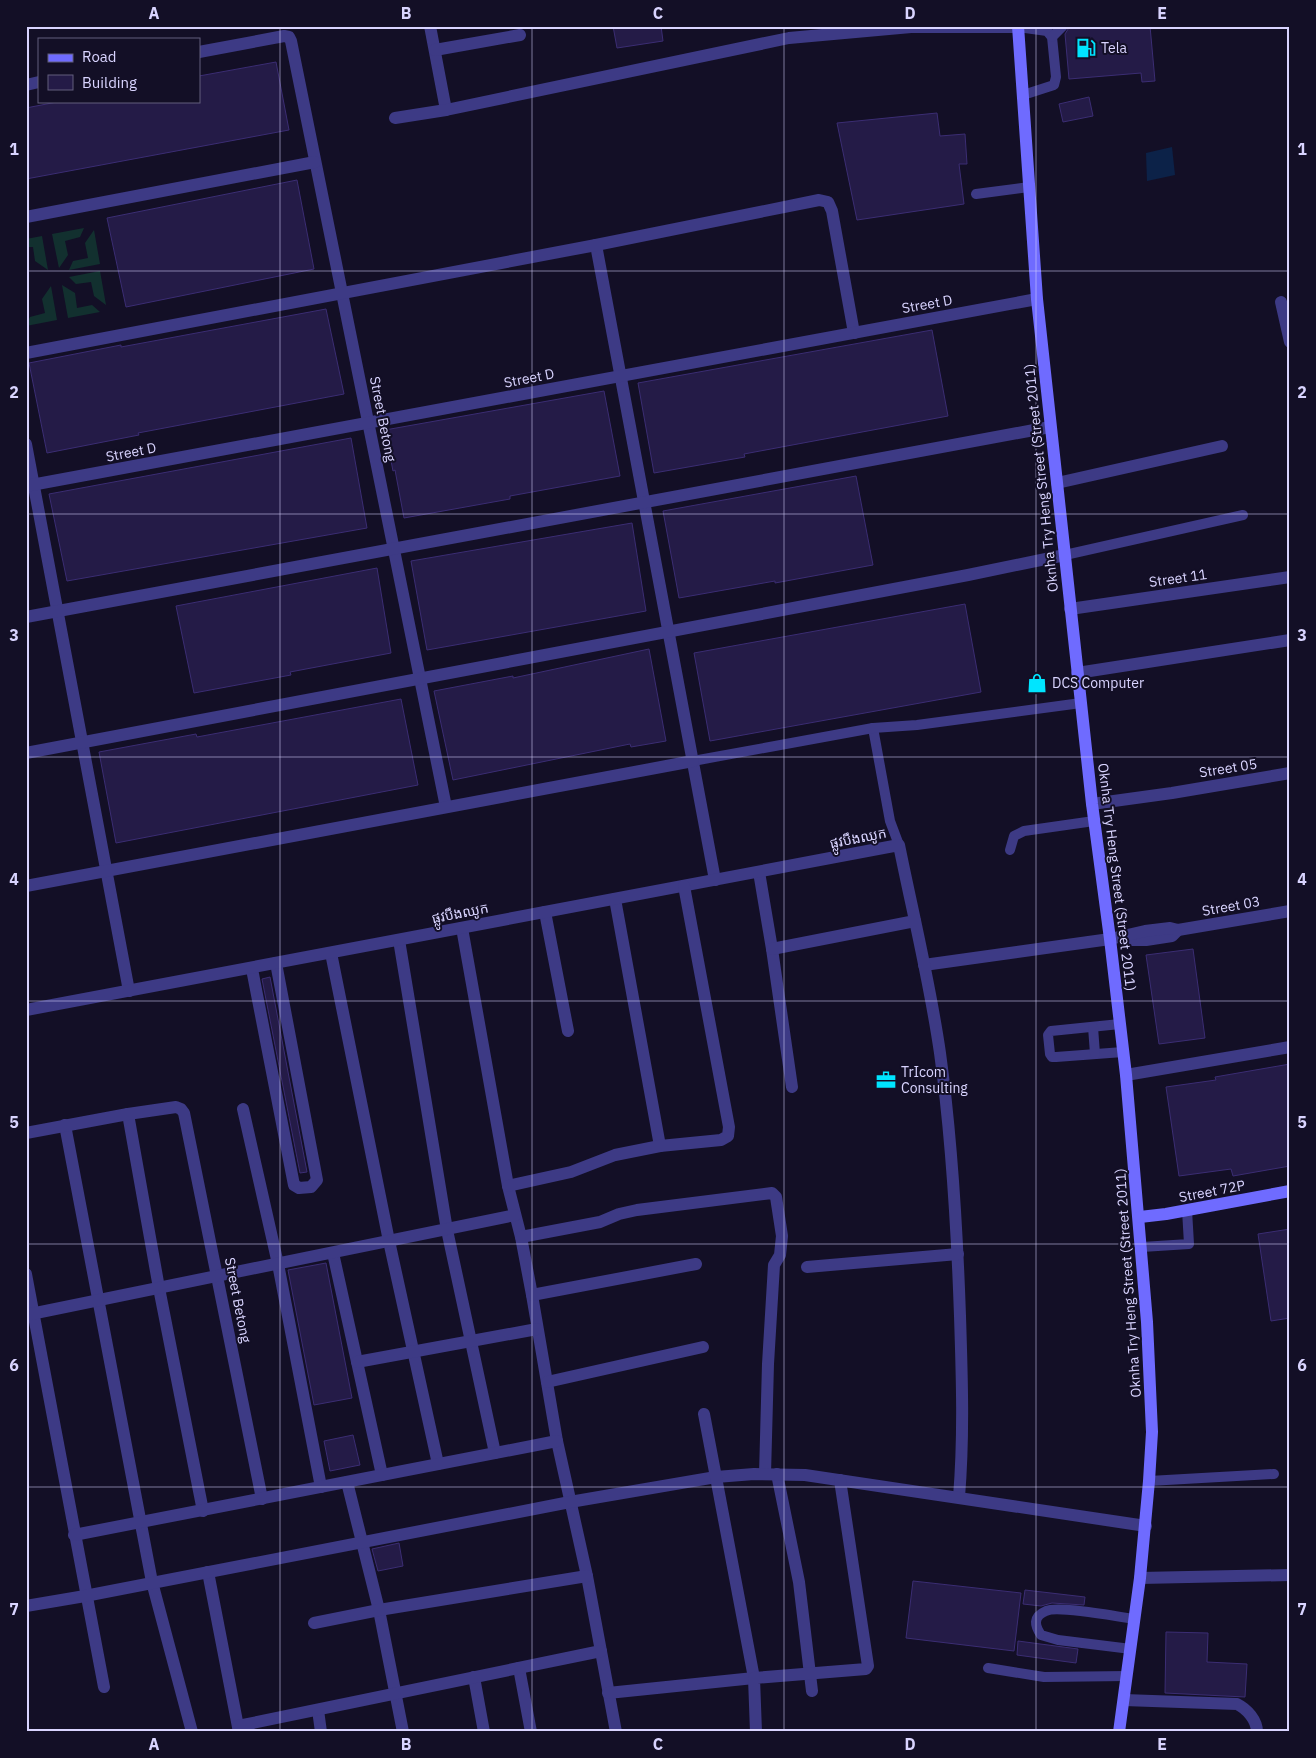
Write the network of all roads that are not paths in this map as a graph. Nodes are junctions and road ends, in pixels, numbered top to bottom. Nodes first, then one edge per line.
1 (430, 26) edge
2 (1063, 26) edge
3 (1018, 27) edge
4 (788, 32) edge
5 (520, 35) dead end
6 (1052, 37) junction
7 (435, 50) junction
8 (200, 52) edge
9 (1022, 95) junction
10 (446, 110) junction
11 (395, 118) dead end
12 (316, 162) junction
13 (1029, 187) junction
14 (976, 194) dead end
15 (26, 217) edge
16 (596, 245) junction
17 (342, 293) junction
18 (1037, 299) junction
19 (1281, 302) dead end
20 (854, 333) junction
21 (1290, 342) edge
22 (26, 353) edge
23 (621, 376) junction
24 (368, 423) junction
25 (1050, 427) junction
26 (26, 444) edge
27 (1222, 446) dead end
28 (1057, 483) junction
29 (30, 486) edge
30 (644, 502) junction
31 (1243, 515) dead end
32 (394, 549) junction
33 (1064, 555) junction
34 (1290, 577) edge
35 (1070, 609) junction
36 (58, 611) junction
37 (26, 617) edge
38 (668, 632) junction
39 (1290, 640) edge
40 (1077, 673) junction
41 (420, 679) junction
42 (1080, 703) junction
43 (872, 728) junction
44 (82, 742) junction
45 (26, 752) edge
46 (693, 761) junction
47 (1290, 773) edge
48 (1092, 804) junction
49 (446, 807) junction
50 (1094, 821) junction
51 (899, 845) junction
52 (1010, 850) dead end
53 (107, 871) junction
54 (759, 872) junction
55 (715, 880) junction
56 (26, 886) edge
57 (684, 886) junction
58 (615, 899) junction
59 (1290, 911) edge
60 (545, 912) junction
61 (915, 921) junction
62 (462, 928) junction
63 (1110, 939) junction
64 (399, 940) junction
65 (772, 949) junction
66 (331, 953) junction
67 (276, 963) junction
68 (924, 966) junction
69 (252, 969) junction
70 (130, 991) junction
71 (26, 1010) edge
72 (1120, 1024) junction
73 (1093, 1027) junction
74 (568, 1031) dead end
75 (1290, 1047) edge
76 (1123, 1052) junction
77 (1095, 1054) junction
78 (1126, 1075) junction
79 (792, 1087) dead end
80 (243, 1109) dead end
81 (128, 1114) junction
82 (65, 1125) junction
83 (26, 1133) edge
84 (660, 1146) junction
85 (508, 1186) junction
86 (1290, 1192) edge
87 (1187, 1210) junction
88 (515, 1216) junction
89 (1140, 1217) junction
90 (447, 1230) junction
91 (521, 1237) junction
92 (389, 1241) junction
93 (1142, 1247) junction
94 (333, 1253) junction
95 (958, 1254) junction
96 (278, 1264) junction
97 (696, 1264) dead end
98 (807, 1267) dead end
99 (26, 1274) edge
100 (218, 1276) junction
101 (159, 1288) junction
102 (532, 1295) junction
103 (98, 1301) junction
104 (30, 1315) edge
105 (537, 1329) junction
106 (471, 1341) junction
107 (703, 1347) dead end
108 (413, 1352) junction
109 (357, 1362) junction
110 (546, 1382) junction
111 (704, 1414) dead end
112 (557, 1441) junction
113 (495, 1453) junction
114 (438, 1464) junction
115 (771, 1474) junction
116 (1274, 1474) dead end
117 (382, 1475) junction
118 (716, 1477) junction
119 (840, 1480) junction
120 (1150, 1481) junction
121 (347, 1482) junction
122 (321, 1487) junction
123 (959, 1498) junction
124 (262, 1499) junction
125 (570, 1502) junction
126 (203, 1511) junction
127 (140, 1523) junction
128 (1146, 1526) junction
129 (74, 1536) junction
130 (364, 1543) junction
131 (208, 1572) junction
132 (1290, 1575) edge
133 (587, 1576) junction
134 (1140, 1578) junction
135 (152, 1582) junction
136 (85, 1596) junction
137 (26, 1606) edge
138 (379, 1610) junction
139 (1135, 1619) junction
140 (314, 1623) dead end
141 (1131, 1649) junction
142 (600, 1651) junction
143 (519, 1668) junction
144 (988, 1668) dead end
145 (809, 1675) junction
146 (1127, 1676) junction
147 (474, 1677) junction
148 (754, 1678) junction
149 (104, 1687) dead end
150 (812, 1691) dead end
151 (608, 1693) junction
152 (395, 1694) junction
153 (1124, 1700) junction
154 (318, 1710) junction
155 (239, 1729) edge
156 (192, 1732) edge
157 (321, 1732) edge
158 (403, 1732) edge
159 (484, 1732) edge
160 (531, 1732) edge
161 (616, 1732) edge
162 (756, 1732) edge
163 (1120, 1732) edge
164 (1257, 1732) edge

1 - 7 street
2 - 6 lane
3 - 4 street
3 - 6 lane
3 - 9 main road, Oknha Try Heng Street (Street 2011)
4 - 10 street
5 - 7 street
6 - 9 lane
7 - 10 street
8 - 12 street, Street Betong
9 - 13 main road, Oknha Try Heng Street (Street 2011)
10 - 11 street
12 - 15 street
12 - 17 street, Street Betong
13 - 14 lane
13 - 18 main road, Oknha Try Heng Street (Street 2011)
16 - 17 street
16 - 20 street
16 - 23 street
17 - 22 street
17 - 24 street, Street Betong
18 - 20 street, Street D
18 - 25 main road, Oknha Try Heng Street (Street 2011)
19 - 21 street
20 - 23 street, Street D
23 - 24 street, Street D
23 - 30 street
24 - 29 street, Street D
24 - 32 street, Street Betong
25 - 28 main road, Oknha Try Heng Street (Street 2011)
25 - 30 street
26 - 29 street
27 - 28 street
28 - 33 main road, Oknha Try Heng Street (Street 2011)
29 - 36 street
30 - 32 street
30 - 38 street
31 - 33 lane
32 - 36 street
32 - 41 street, Street Betong
33 - 35 main road, Oknha Try Heng Street (Street 2011)
33 - 38 street
34 - 35 street, Street 11
35 - 40 main road, Oknha Try Heng Street (Street 2011)
36 - 37 street
36 - 44 street
38 - 41 street
38 - 46 street
39 - 40 street
40 - 42 main road, Oknha Try Heng Street (Street 2011)
41 - 44 street
41 - 49 street, Street Betong
42 - 43 lane
42 - 48 main road, Oknha Try Heng Street (Street 2011)
43 - 46 lane
43 - 51 lane
44 - 45 street
44 - 53 street
46 - 49 street
46 - 55 street
47 - 48 street, Street 05
48 - 50 main road, Oknha Try Heng Street (Street 2011)
49 - 53 street
50 - 52 lane
50 - 63 main road, Oknha Try Heng Street (Street 2011)
51 - 54 street, ផ្លូវបឹងឈូក
51 - 61 street
53 - 56 street
53 - 70 street
54 - 55 street, ផ្លូវបឹងឈូក
54 - 65 street
55 - 57 street, ផ្លូវបឹងឈូក
57 - 58 street, ផ្លូវបឹងឈូក
57 - 84 street
58 - 60 street, ផ្លូវបឹងឈូក
58 - 84 street
59 - 63 street, Street 03
60 - 62 street, ផ្លូវបឹងឈូក
60 - 74 street
61 - 65 street
61 - 68 street
62 - 64 street, ផ្លូវបឹងឈូក
62 - 85 street
63 - 68 street, Street 03
63 - 72 main road, Oknha Try Heng Street (Street 2011)
64 - 66 street, ផ្លូវបឹងឈូក
64 - 90 street
65 - 79 street
66 - 67 street, ផ្លូវបឹងឈូក
66 - 92 street
67 - 69 street, ផ្លូវបឹងឈូក
67 - 69 street
68 - 95 street
69 - 70 street, ផ្លូវបឹងឈូក
70 - 71 street, ផ្លូវបឹងឈូក
72 - 73 lane
72 - 76 main road, Oknha Try Heng Street (Street 2011)
73 - 77 lane
73 - 77 lane
75 - 78 street
76 - 77 lane
76 - 78 main road, Oknha Try Heng Street (Street 2011)
78 - 89 main road, Oknha Try Heng Street (Street 2011)
80 - 96 street
81 - 82 street
81 - 100 street, Street Betong
81 - 101 street
82 - 83 street
82 - 103 street
84 - 85 street
85 - 88 street
86 - 87 main road, Street 72P
87 - 89 main road, Street 72P
87 - 93 lane
88 - 90 street
88 - 91 street
89 - 93 main road, Oknha Try Heng Street (Street 2011)
90 - 92 street
90 - 106 street
91 - 102 street
91 - 115 street
92 - 94 street
92 - 108 street
93 - 120 main road, Oknha Try Heng Street (Street 2011)
94 - 96 street
94 - 109 street
95 - 98 street
95 - 123 street
96 - 100 street
96 - 122 street
97 - 102 street
99 - 104 street
100 - 101 street
100 - 124 street, Street Betong
101 - 103 street
101 - 126 street
102 - 105 street
103 - 104 street
103 - 127 street
104 - 129 street
105 - 106 street
105 - 110 street
106 - 108 street
106 - 113 street
107 - 110 street
108 - 109 street
108 - 114 street
109 - 117 street
110 - 112 street
111 - 118 street
112 - 113 street
112 - 125 street
113 - 114 street
114 - 117 street
115 - 118 street
115 - 119 street
115 - 145 street
116 - 120 lane
117 - 121 street
118 - 125 street
118 - 148 street
119 - 123 street
119 - 145 street
120 - 128 main road, Oknha Try Heng Street (Street 2011)
121 - 122 street
121 - 130 street
122 - 124 street
123 - 128 street
124 - 126 street
125 - 130 street
125 - 133 street
126 - 127 street
127 - 129 street
127 - 135 street
128 - 134 main road, Oknha Try Heng Street (Street 2011)
129 - 136 street
130 - 131 street
130 - 138 street
131 - 135 street
131 - 155 street
132 - 134 street
133 - 138 street
133 - 142 street
134 - 139 main road, Oknha Try Heng Street (Street 2011)
135 - 136 street
135 - 156 street
136 - 137 street
136 - 149 street
138 - 140 street
138 - 152 street
139 - 141 main road, Oknha Try Heng Street (Street 2011)
139 - 141 lane
141 - 146 main road, Oknha Try Heng Street (Street 2011)
142 - 143 street
142 - 151 street
143 - 147 street
143 - 160 street
144 - 146 lane
145 - 148 street
145 - 150 street
146 - 153 main road, Oknha Try Heng Street (Street 2011)
147 - 152 street
147 - 159 street
148 - 151 street
148 - 162 street
151 - 161 street
152 - 154 street
152 - 158 street
153 - 163 main road, Oknha Try Heng Street (Street 2011)
153 - 164 street
154 - 155 street
154 - 157 street

